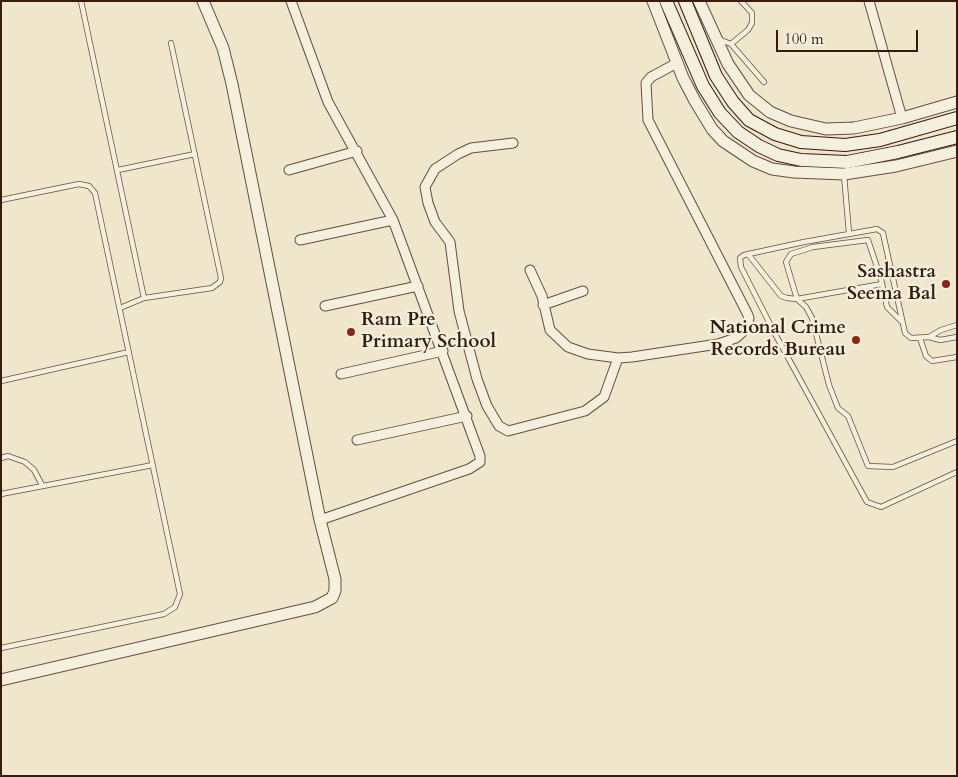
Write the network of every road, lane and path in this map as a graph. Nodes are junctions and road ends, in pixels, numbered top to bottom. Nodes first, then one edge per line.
1 (81, 1) edge
2 (203, 1) edge
3 (291, 1) edge
4 (653, 1) edge
5 (666, 1) edge
6 (685, 1) edge
7 (699, 1) edge
8 (741, 1) edge
9 (869, 1) edge
10 (714, 37) junction
11 (171, 43) dead end
12 (731, 44) junction
13 (677, 63) junction
14 (764, 82) dead end
15 (957, 102) edge
16 (902, 118) junction
17 (957, 118) edge
18 (957, 137) edge
19 (513, 142) dead end
20 (357, 151) junction
21 (957, 151) edge
22 (195, 154) junction
23 (118, 170) junction
24 (289, 170) dead end
25 (844, 174) junction
26 (1, 200) edge
27 (393, 220) junction
28 (849, 234) junction
29 (300, 240) dead end
30 (748, 254) junction
31 (530, 270) dead end
32 (882, 284) junction
33 (418, 286) junction
34 (583, 291) dead end
35 (144, 298) junction
36 (797, 299) junction
37 (543, 305) junction
38 (326, 306) dead end
39 (120, 308) junction
40 (901, 321) junction
41 (957, 325) edge
42 (929, 337) junction
43 (957, 337) edge
44 (920, 338) junction
45 (443, 351) junction
46 (129, 352) junction
47 (957, 357) edge
48 (618, 358) junction
49 (341, 374) dead end
50 (1, 381) edge
51 (467, 416) junction
52 (357, 440) dead end
53 (957, 441) edge
54 (1, 458) edge
55 (153, 465) junction
56 (957, 472) edge
57 (42, 486) junction
58 (1, 494) edge
59 (320, 520) junction
60 (1, 648) edge
61 (1, 680) edge

1 - 23 lane
2 - 59 street
3 - 20 street
4 - 13 street
5 - 18 main road
6 - 17 main road
7 - 10 street
8 - 12 lane
9 - 16 street
10 - 12 lane
10 - 16 street
11 - 22 lane
12 - 14 lane
13 - 25 street
13 - 48 street
15 - 16 street
19 - 48 street
20 - 24 street
20 - 27 street
21 - 25 street
22 - 23 lane
22 - 35 lane
23 - 35 lane
25 - 28 lane
26 - 39 lane
27 - 29 street
27 - 33 street
28 - 30 lane
28 - 40 lane
30 - 36 lane
30 - 56 lane
31 - 37 street
32 - 36 lane
32 - 36 lane
32 - 40 lane
33 - 38 street
33 - 45 street
34 - 37 street
35 - 39 lane
36 - 53 lane
37 - 48 street
39 - 46 lane
40 - 44 lane
41 - 42 lane
42 - 43 lane
42 - 44 lane
44 - 47 lane
45 - 49 street
45 - 51 street
46 - 50 lane
46 - 55 lane
51 - 52 street
51 - 59 street
54 - 57 lane
55 - 57 lane
55 - 60 lane
57 - 58 lane
59 - 61 street

